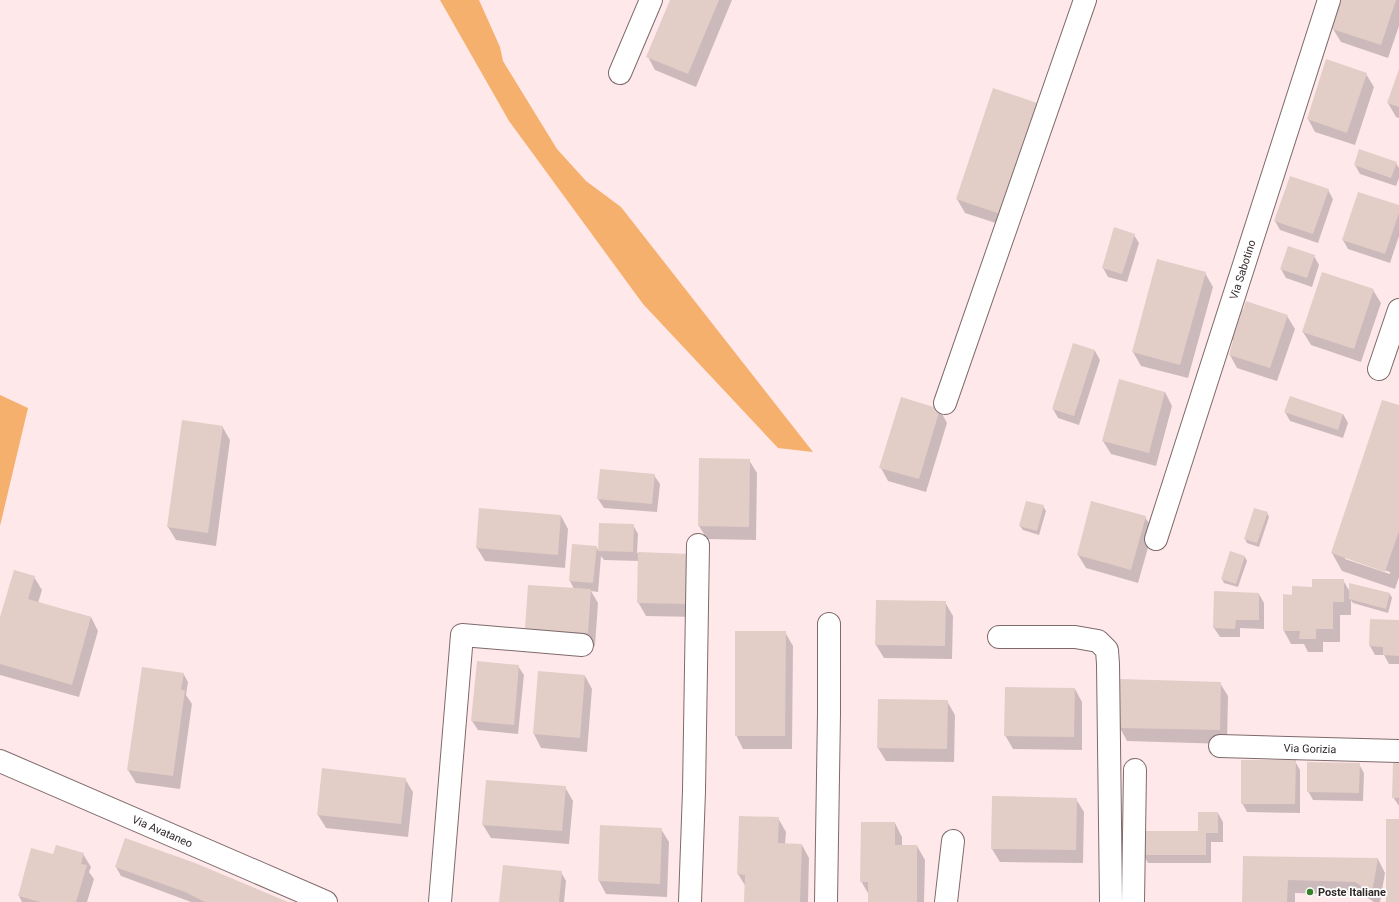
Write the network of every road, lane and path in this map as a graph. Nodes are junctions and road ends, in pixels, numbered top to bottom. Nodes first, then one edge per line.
1 (651, 0) edge
2 (1085, 0) edge
3 (1329, 0) edge
4 (620, 73) dead end
5 (1399, 310) edge
6 (1379, 369) dead end
7 (945, 403) dead end
8 (1156, 539) dead end
9 (698, 545) dead end
10 (829, 624) dead end
11 (999, 636) dead end
12 (582, 644) dead end
13 (1220, 746) dead end
14 (1399, 751) edge
15 (0, 761) edge
16 (1135, 770) dead end
17 (953, 841) dead end
18 (326, 902) edge
19 (440, 902) edge
20 (690, 902) edge
21 (826, 902) edge
22 (946, 902) edge
23 (1111, 902) edge
24 (1133, 902) edge

1 - 4 street
2 - 7 street
3 - 8 street, Via Sabotino
5 - 6 street
9 - 20 street
10 - 21 street
11 - 23 street
12 - 19 street
13 - 14 street, Via Gorizia
15 - 18 street, Via Avataneo
16 - 24 street
17 - 22 street

